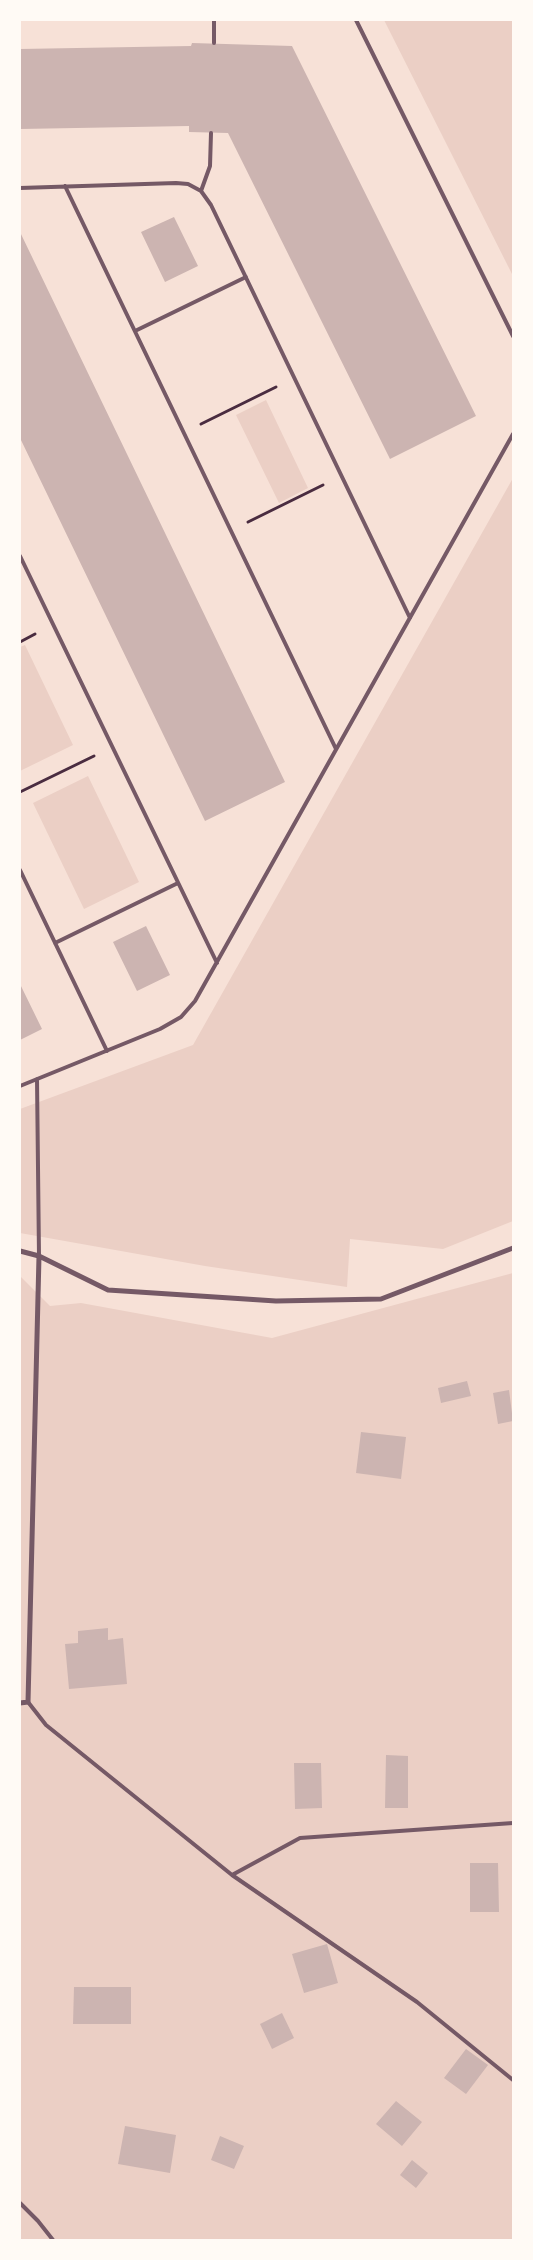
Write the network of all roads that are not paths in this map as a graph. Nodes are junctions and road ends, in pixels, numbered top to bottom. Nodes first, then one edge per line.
1 (214, 20) edge
2 (356, 20) edge
3 (214, 43) dead end
4 (211, 133) dead end
5 (65, 186) junction
6 (20, 188) edge
7 (202, 191) junction
8 (246, 277) junction
9 (135, 331) junction
10 (513, 336) edge
11 (513, 434) edge
12 (20, 556) edge
13 (410, 618) junction
14 (336, 748) junction
15 (20, 870) edge
16 (178, 884) junction
17 (55, 943) junction
18 (216, 963) junction
19 (107, 1051) junction
20 (37, 1079) junction
21 (20, 1086) edge
22 (513, 1248) edge
23 (20, 1251) edge
24 (39, 1256) junction
25 (28, 1702) junction
26 (20, 1703) edge
27 (513, 1823) edge
28 (232, 1875) junction
29 (513, 2080) edge
30 (20, 2203) edge
31 (52, 2240) edge

1 - 3 lane
2 - 10 lane
4 - 7 lane
5 - 6 lane
5 - 7 lane
5 - 9 lane
7 - 8 lane
8 - 9 lane
8 - 13 lane
9 - 14 lane
11 - 13 lane
12 - 16 lane
13 - 14 lane
14 - 18 lane
15 - 17 lane
16 - 17 lane
16 - 18 lane
17 - 19 lane
18 - 19 lane
19 - 20 lane
20 - 21 lane
20 - 24 lane
22 - 24 street
23 - 24 street
24 - 25 street
25 - 26 street
25 - 28 lane
27 - 28 lane
28 - 29 lane
30 - 31 lane

